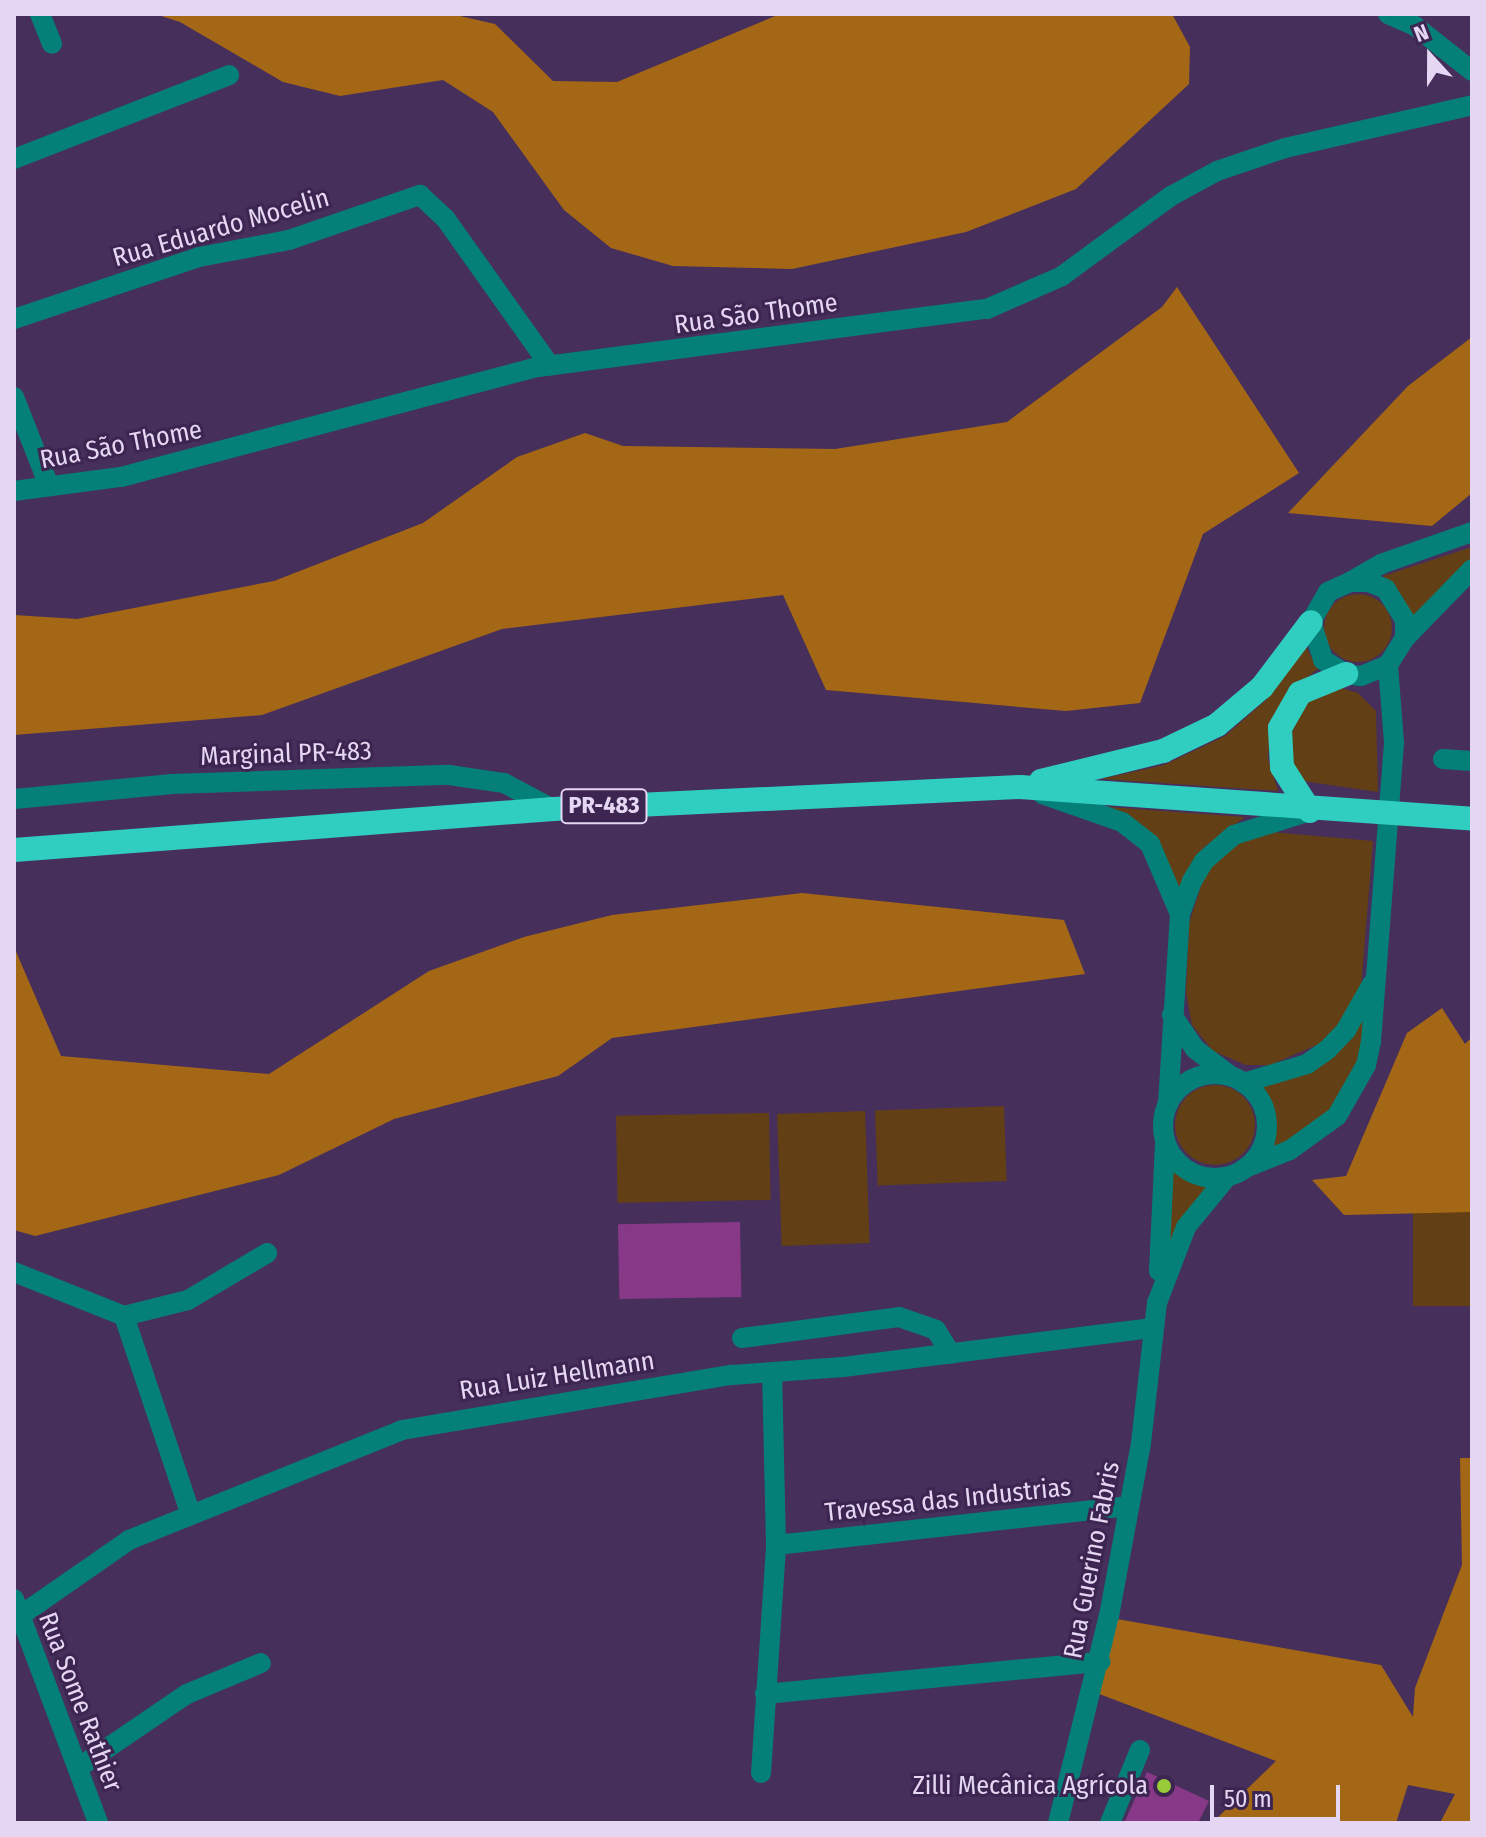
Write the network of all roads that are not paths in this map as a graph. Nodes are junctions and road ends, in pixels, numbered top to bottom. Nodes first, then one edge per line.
1 (40, 14) edge
2 (1388, 14) edge
3 (1417, 20) edge
4 (52, 44) dead end
5 (1472, 71) edge
6 (229, 75) dead end
7 (1472, 105) edge
8 (14, 159) edge
9 (14, 319) edge
10 (550, 366) junction
11 (14, 397) edge
12 (49, 486) junction
13 (14, 491) edge
14 (1472, 532) edge
15 (1472, 569) edge
16 (1350, 582) junction
17 (1311, 622) junction
18 (1405, 638) junction
19 (1388, 665) junction
20 (1346, 674) junction
21 (1443, 759) dead end
22 (1472, 761) edge
23 (1020, 787) junction
24 (14, 799) edge
25 (553, 809) junction
26 (1310, 811) junction
27 (1472, 819) edge
28 (14, 850) edge
29 (1180, 914) junction
30 (1373, 980) junction
31 (1172, 1015) junction
32 (1238, 1080) junction
33 (1168, 1104) junction
34 (1165, 1142) junction
35 (1236, 1173) junction
36 (267, 1253) dead end
37 (14, 1272) edge
38 (1157, 1303) junction
39 (124, 1316) junction
40 (1153, 1328) junction
41 (742, 1338) dead end
42 (951, 1354) junction
43 (772, 1373) junction
44 (1127, 1506) junction
45 (190, 1512) junction
46 (776, 1545) junction
47 (16, 1611) edge
48 (1100, 1662) junction
49 (261, 1663) dead end
50 (765, 1694) junction
51 (1140, 1750) dead end
52 (78, 1768) junction
53 (761, 1773) dead end
54 (98, 1823) edge
55 (1058, 1823) edge
56 (1110, 1823) edge

1 - 4 street
2 - 3 street
3 - 5 street
6 - 8 street
7 - 10 street, Rua São Thome
9 - 10 street, Rua Eduardo Mocelin
10 - 12 street, Rua São Thome
11 - 12 street
12 - 13 street, Rua São Thome
14 - 16 street
15 - 18 street
16 - 17 street
16 - 18 street
17 - 20 street
17 - 23 highway
18 - 19 street
19 - 20 street
19 - 30 street
20 - 26 highway
21 - 22 street
23 - 25 highway, PR-483
23 - 26 highway, PR-483
23 - 29 street
24 - 25 street, Marginal PR-483
25 - 28 highway, PR-483
26 - 27 highway, PR-483
26 - 29 street
29 - 31 street
30 - 32 street
30 - 35 street
31 - 32 street
31 - 33 street
32 - 33 street
32 - 35 street
33 - 34 street
34 - 35 street
34 - 38 street
35 - 38 street
36 - 39 street
37 - 39 street
38 - 40 street, Rua Guerino Fabris
39 - 45 street
40 - 42 street, Rua Luiz Hellmann
40 - 44 street, Rua Guerino Fabris
41 - 42 street
42 - 43 street, Rua Luiz Hellmann
43 - 45 street, Rua Luiz Hellmann
43 - 46 street
44 - 46 street, Travessa das Industrias
44 - 48 street, Rua Guerino Fabris
45 - 47 street, Rua Luiz Hellmann
46 - 50 street
47 - 52 street, Rua Some Rathier
48 - 50 street
48 - 55 street, Rua Guerino Fabris
49 - 52 street
50 - 53 street
51 - 56 street
52 - 54 street, Rua Some Rathier

